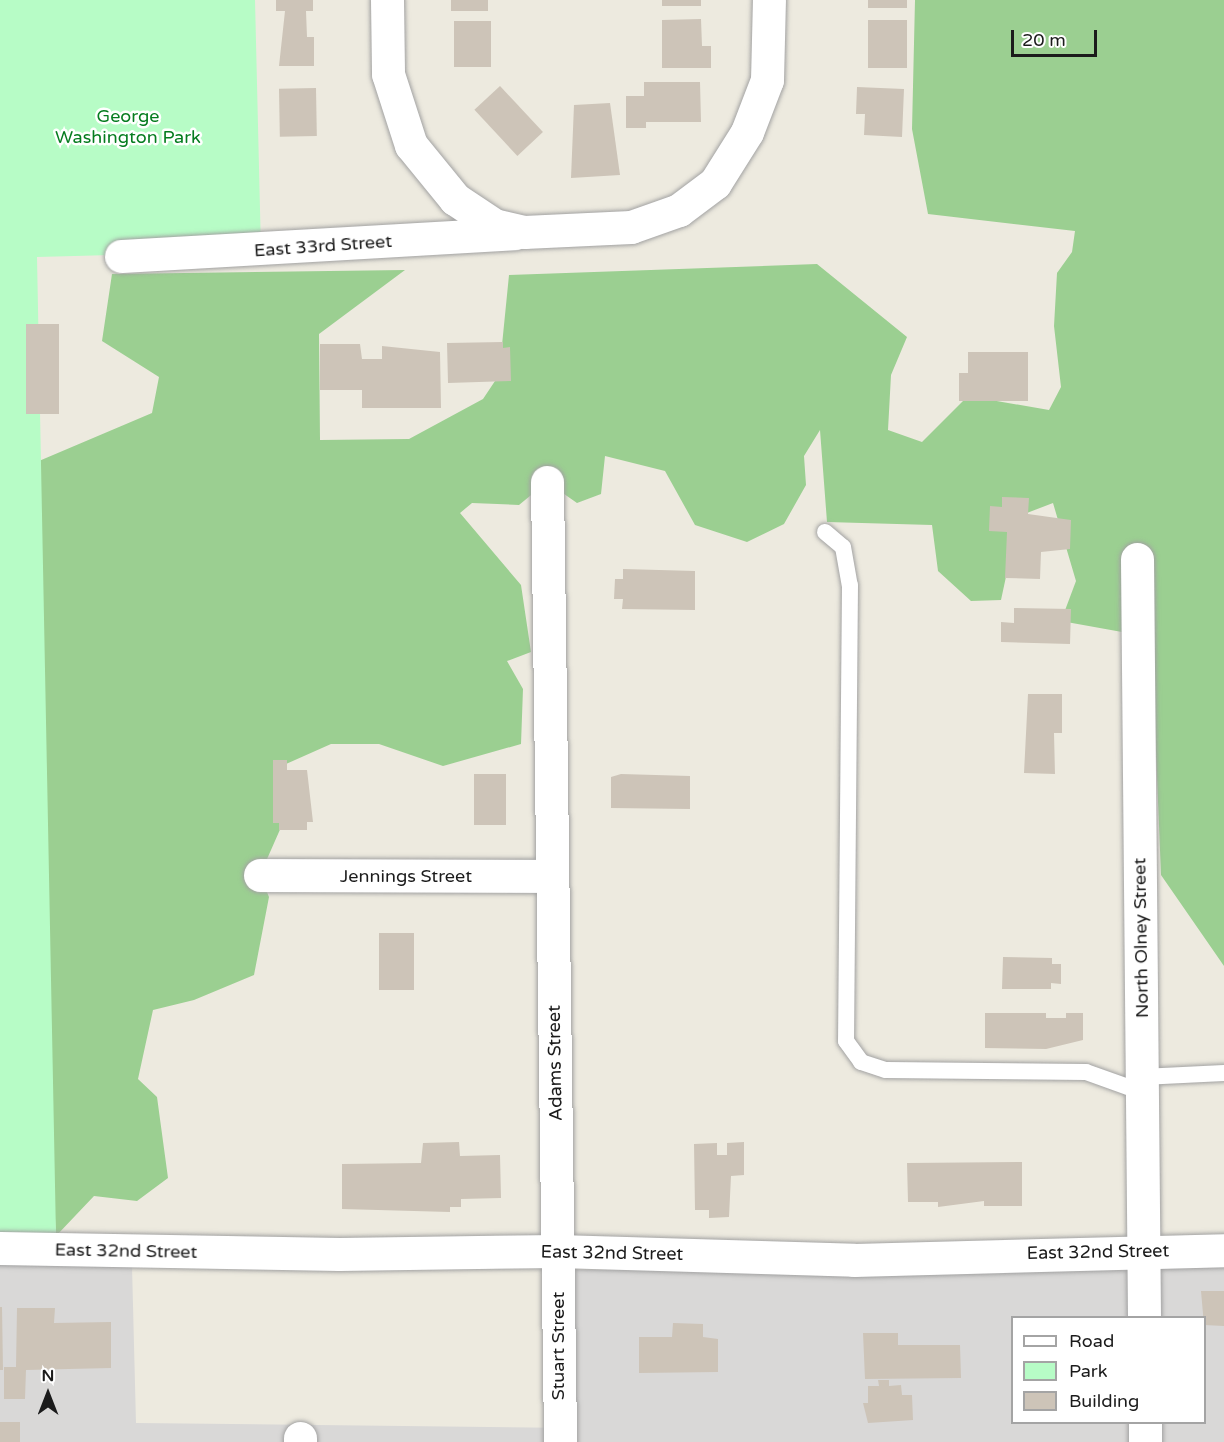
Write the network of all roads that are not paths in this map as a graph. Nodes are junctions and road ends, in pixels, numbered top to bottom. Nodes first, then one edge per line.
1 (387, 0) edge
2 (770, 0) edge
3 (524, 232) junction
4 (121, 256) dead end
5 (547, 482) dead end
6 (825, 532) dead end
7 (1137, 559) dead end
8 (260, 875) dead end
9 (551, 876) junction
10 (1224, 1073) edge
11 (1142, 1085) junction
12 (0, 1248) edge
13 (1143, 1250) junction
14 (1224, 1250) edge
15 (558, 1251) junction
16 (1144, 1316) edge
17 (1145, 1424) edge
18 (560, 1442) edge
19 (1145, 1442) edge

1 - 3 street
2 - 3 street
3 - 4 street, East 33rd Street
5 - 9 street, Adams Street
6 - 11 lane
7 - 11 street, North Olney Street
8 - 9 street, Jennings Street
9 - 15 street, Adams Street
10 - 11 lane
11 - 13 street, North Olney Street
12 - 15 street, East 32nd Street
13 - 14 street, East 32nd Street
13 - 15 street, East 32nd Street
13 - 16 street, North Olney Street
15 - 18 street, Stuart Street
17 - 19 street

